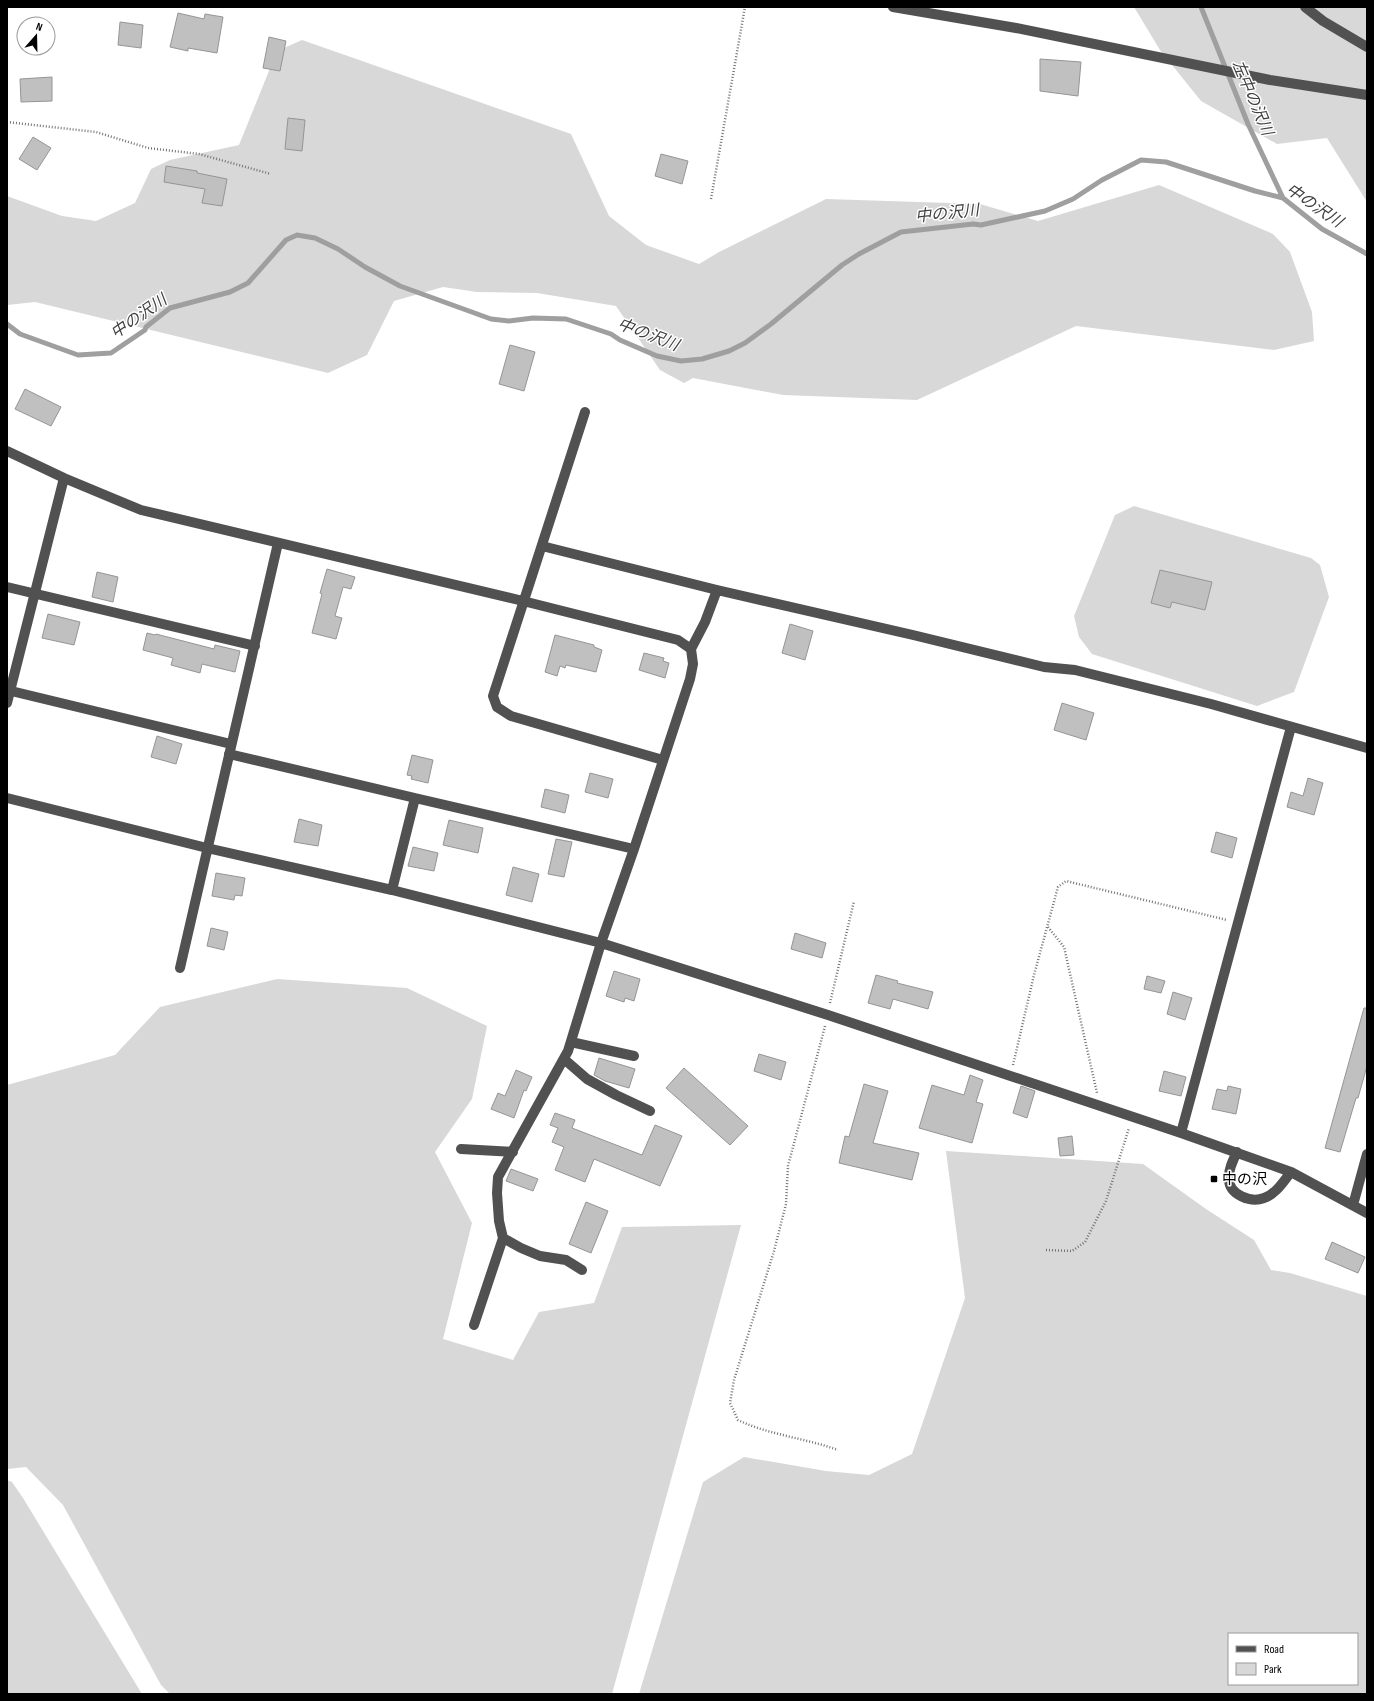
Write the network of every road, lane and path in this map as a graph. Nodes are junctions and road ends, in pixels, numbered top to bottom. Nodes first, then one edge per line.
1 (745, 7) edge
2 (893, 7) edge
3 (1305, 7) edge
4 (1367, 47) edge
5 (1367, 95) edge
6 (7, 122) edge
7 (271, 174) dead end
8 (711, 199) dead end
9 (585, 412) dead end
10 (7, 451) edge
11 (64, 478) junction
12 (278, 543) junction
13 (542, 546) junction
14 (7, 587) edge
15 (717, 590) junction
16 (34, 593) junction
17 (523, 601) junction
18 (255, 646) junction
19 (691, 649) junction
20 (8, 691) edge
21 (7, 703) edge
22 (1291, 728) junction
23 (1367, 748) edge
24 (230, 749) junction
25 (663, 760) junction
26 (7, 798) edge
27 (415, 798) junction
28 (207, 848) junction
29 (634, 849) junction
30 (392, 890) junction
31 (854, 901) dead end
32 (1240, 923) junction
33 (1048, 926) junction
34 (601, 943) junction
35 (180, 968) dead end
36 (828, 1015) junction
37 (571, 1042) junction
38 (634, 1056) dead end
39 (564, 1059) junction
40 (1011, 1075) junction
41 (1099, 1104) junction
42 (650, 1111) dead end
43 (1132, 1116) junction
44 (1182, 1133) junction
45 (461, 1149) dead end
46 (513, 1152) junction
47 (1236, 1152) junction
48 (1367, 1154) edge
49 (1290, 1172) junction
50 (1353, 1205) junction
51 (1367, 1213) edge
52 (503, 1238) junction
53 (1046, 1250) dead end
54 (582, 1270) dead end
55 (474, 1325) dead end
56 (838, 1450) dead end

1 - 8 path
2 - 5 street
3 - 4 street
6 - 7 path
9 - 13 street
10 - 11 street
11 - 12 street
11 - 16 street
12 - 17 street
12 - 18 street
13 - 15 street
13 - 17 street
14 - 16 street
15 - 19 street
15 - 22 street
16 - 18 street
16 - 20 street
17 - 19 street
17 - 25 street
18 - 24 street
19 - 25 street
20 - 21 street
20 - 24 street
22 - 23 street
22 - 32 street
24 - 27 street
24 - 28 street
25 - 29 street
26 - 28 street
27 - 29 street
27 - 30 street
28 - 30 street
28 - 35 street
29 - 34 street
30 - 34 street
31 - 36 path
32 - 33 path
32 - 44 street
33 - 40 path
33 - 41 path
34 - 36 street
34 - 37 street
36 - 40 street
36 - 56 path
37 - 38 street
37 - 39 street
39 - 42 street
39 - 46 street
40 - 41 street
41 - 43 street
43 - 44 street
43 - 53 path
44 - 47 street
45 - 46 street
46 - 52 street
47 - 49 street
47 - 49 street
48 - 50 street
49 - 50 street
50 - 51 street
52 - 54 street
52 - 55 street

